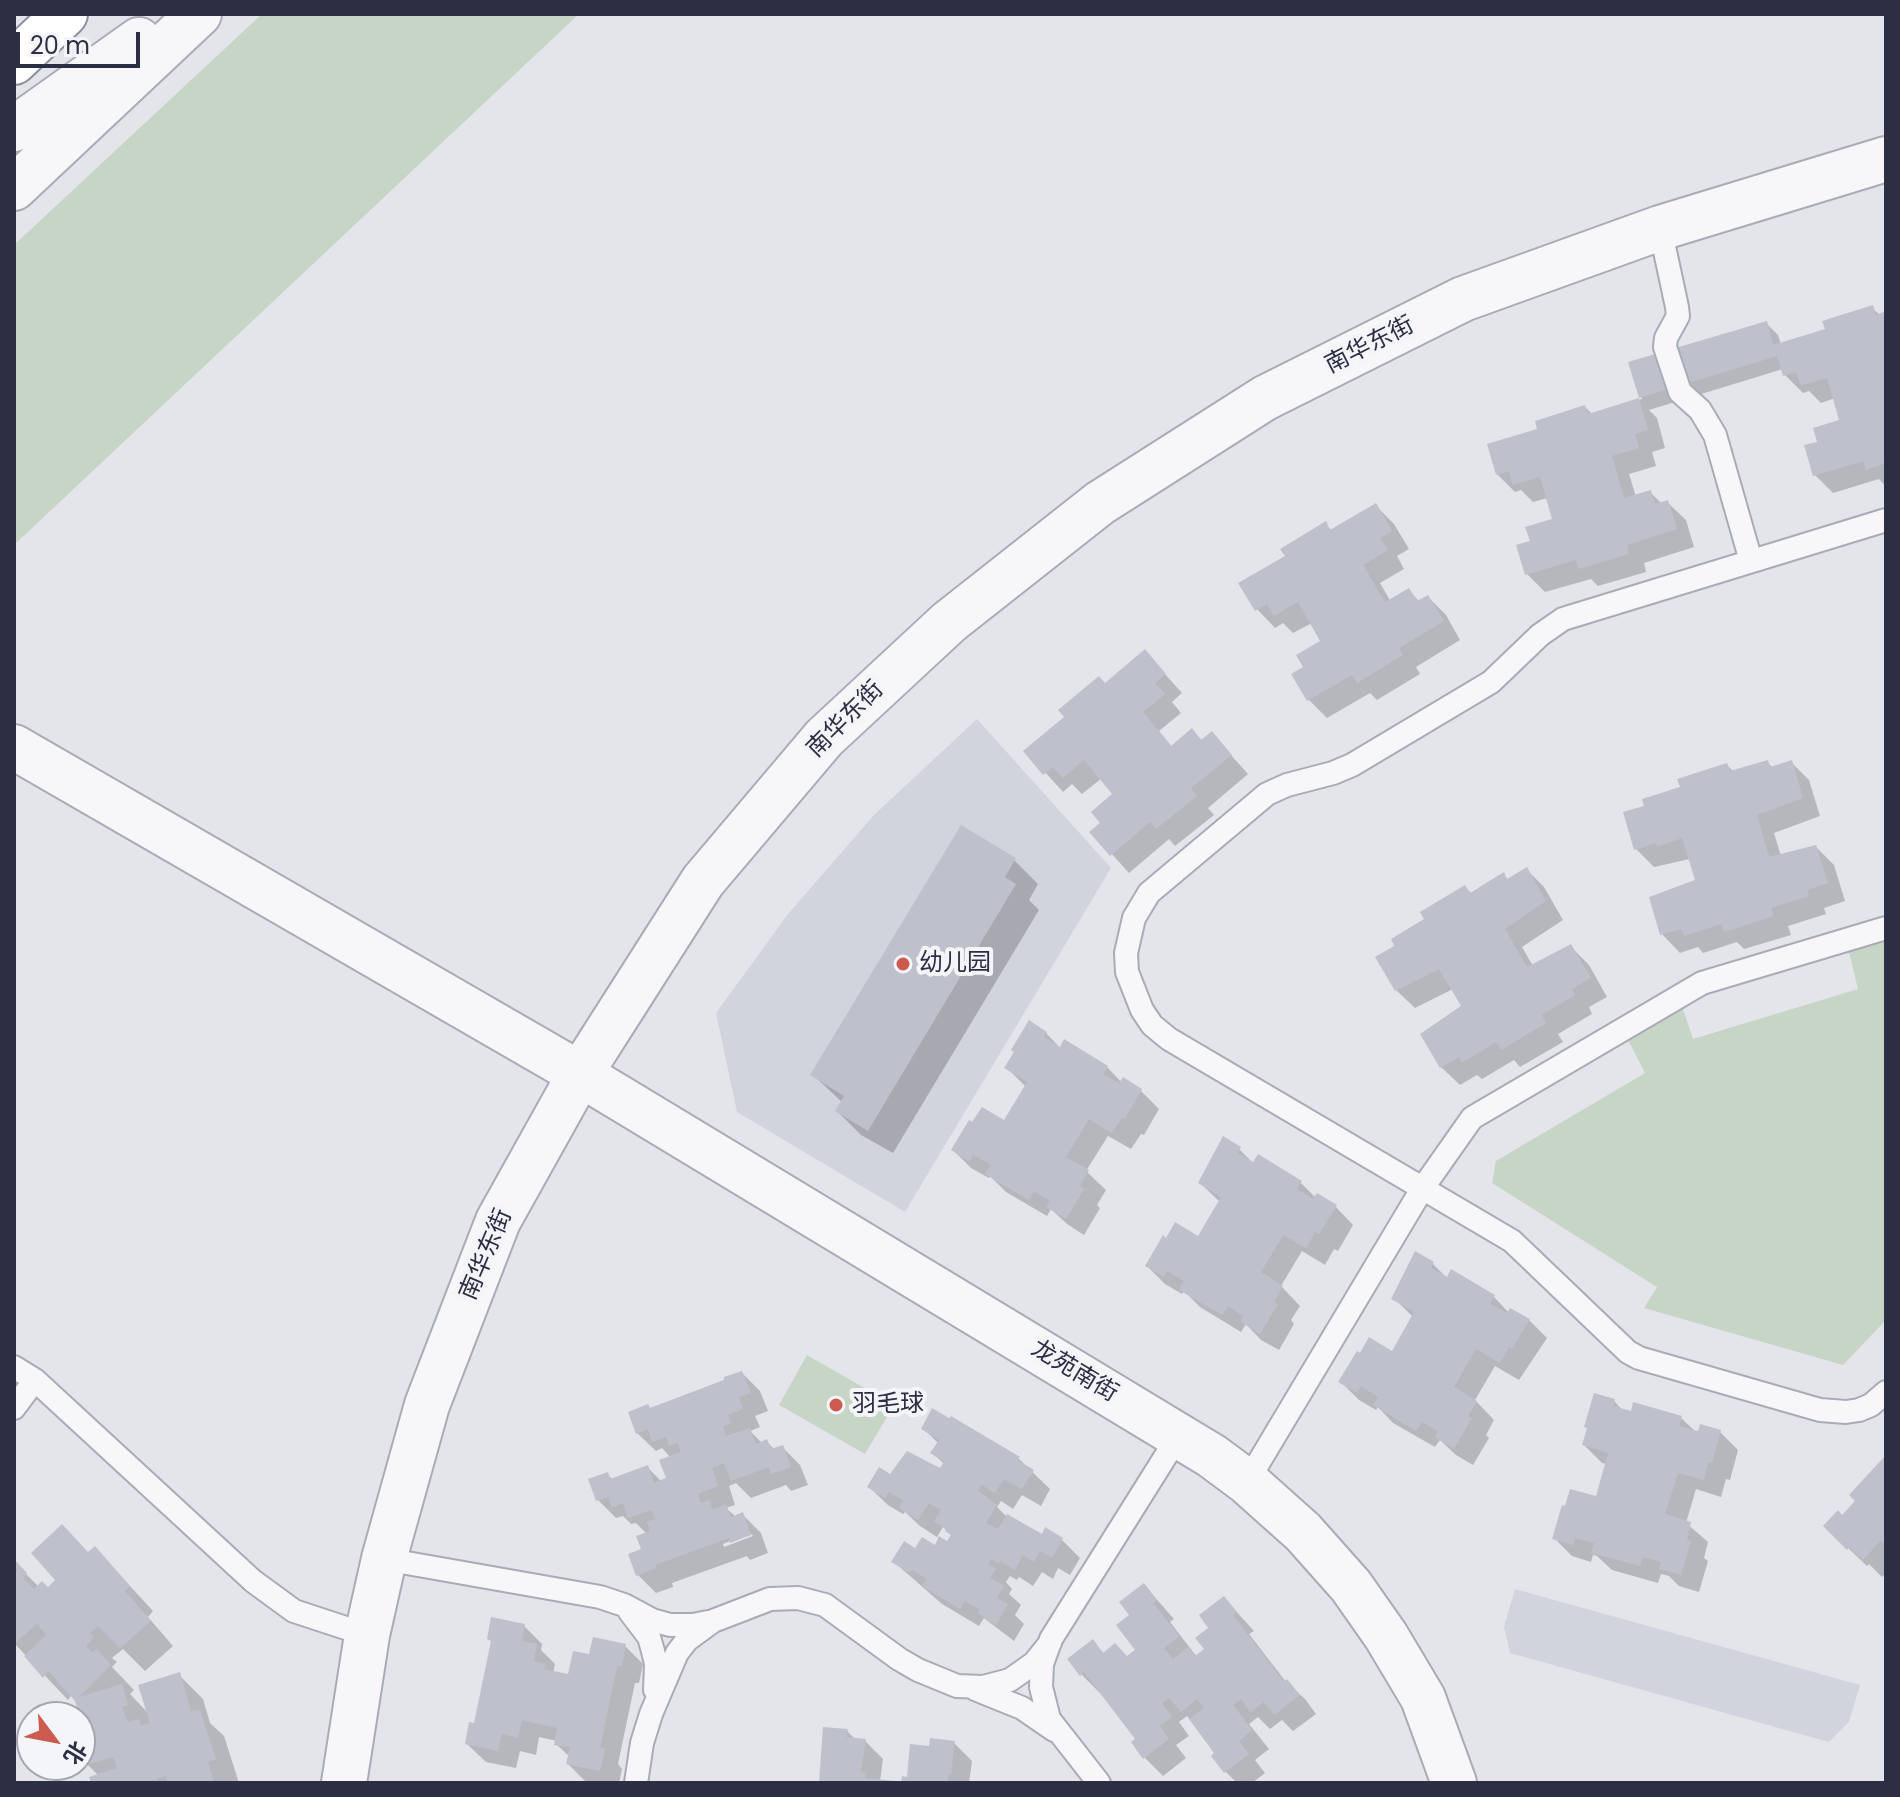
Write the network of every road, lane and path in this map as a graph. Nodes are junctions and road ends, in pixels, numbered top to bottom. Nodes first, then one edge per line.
1 (65, 14) edge
2 (174, 14) edge
3 (199, 14) edge
4 (14, 62) edge
5 (14, 129) edge
6 (1886, 159) edge
7 (14, 188) edge
8 (1660, 228) junction
9 (1886, 520) edge
10 (1751, 561) junction
11 (14, 747) edge
12 (1886, 928) edge
13 (580, 1074) junction
14 (1422, 1189) junction
15 (14, 1367) edge
16 (35, 1380) junction
17 (1886, 1392) edge
18 (14, 1408) edge
19 (1179, 1435) junction
20 (1247, 1482) junction
21 (384, 1559) junction
22 (624, 1605) junction
23 (713, 1621) junction
24 (367, 1635) junction
25 (1050, 1643) junction
26 (962, 1686) junction
27 (651, 1714) junction
28 (1063, 1738) junction
29 (344, 1783) edge
30 (636, 1783) edge
31 (1099, 1783) edge
32 (1454, 1783) edge

1 - 4 highway
2 - 5 street
3 - 7 street
6 - 8 street, 南华东街
8 - 10 lane
8 - 13 street, 南华东街
9 - 10 lane
10 - 14 lane
11 - 13 street, 龙苑南街
12 - 14 lane
13 - 19 street, 龙苑南街
13 - 21 street, 南华东街
14 - 17 lane
14 - 20 lane
15 - 16 lane
16 - 18 lane
16 - 24 lane
19 - 20 street, 龙苑南街
19 - 25 lane
20 - 32 street, 龙苑南街
21 - 22 lane
21 - 24 street, 南华东街
22 - 23 lane
22 - 27 lane
23 - 26 lane
23 - 27 lane
24 - 29 street, 南华东街
25 - 26 lane
25 - 28 lane
26 - 28 lane
27 - 30 lane
28 - 31 lane

